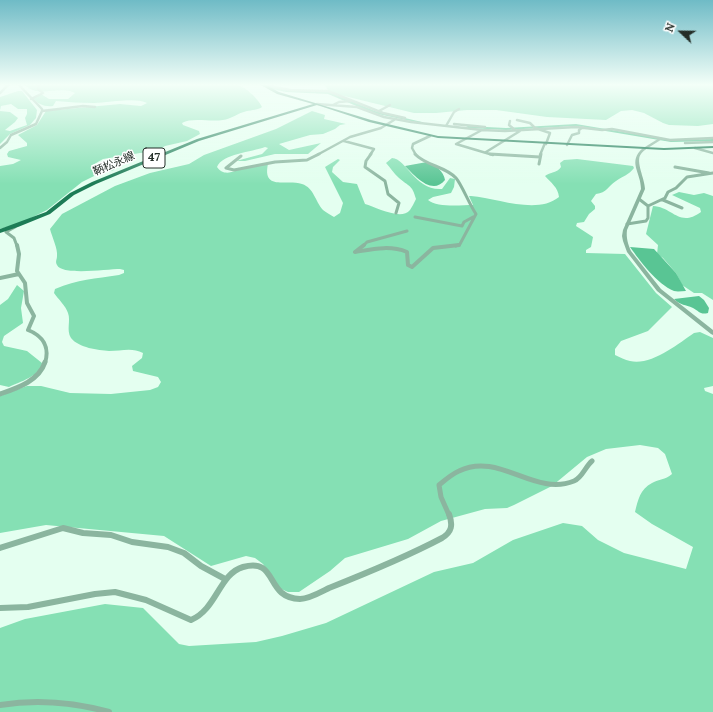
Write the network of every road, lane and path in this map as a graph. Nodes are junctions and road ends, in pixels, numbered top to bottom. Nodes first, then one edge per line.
1 (39, 117) edge
2 (272, 117) edge
3 (360, 117) edge
4 (389, 117) edge
5 (401, 117) edge
6 (451, 117) edge
7 (395, 119) junction
8 (517, 120) dead end
9 (510, 121) dead end
10 (386, 125) junction
11 (446, 125) junction
12 (534, 127) junction
13 (583, 127) junction
14 (482, 129) junction
15 (514, 129) junction
16 (611, 129) junction
17 (519, 130) junction
18 (430, 136) junction
19 (713, 138) edge
20 (462, 139) junction
21 (659, 140) junction
22 (344, 141) junction
23 (503, 141) junction
24 (713, 142) edge
25 (546, 144) junction
26 (566, 145) junction
27 (713, 147) edge
28 (0, 148) edge
29 (695, 148) junction
30 (644, 149) junction
31 (486, 152) junction
32 (713, 153) edge
33 (241, 156) dead end
34 (540, 158) junction
35 (538, 164) dead end
36 (676, 167) dead end
37 (713, 173) edge
38 (639, 199) junction
39 (663, 200) junction
40 (648, 206) junction
41 (682, 208) dead end
42 (396, 213) dead end
43 (474, 216) junction
44 (415, 218) dead end
45 (628, 224) junction
46 (15, 227) junction
47 (0, 231) edge
48 (407, 231) dead end
49 (20, 274) junction
50 (0, 278) edge
51 (713, 333) edge
52 (0, 394) edge
53 (592, 461) dead end
54 (0, 548) edge
55 (225, 579) junction
56 (0, 608) edge
57 (0, 705) edge
58 (109, 712) edge

1 - 28 street
2 - 46 main road, 鞆松永線 / 47
3 - 10 main road
4 - 7 street
5 - 11 street
6 - 11 street
7 - 10 street
7 - 11 street
8 - 12 street
9 - 15 street
10 - 18 main road
10 - 22 street
11 - 14 street
12 - 13 street
12 - 15 street
12 - 16 street
12 - 17 street
12 - 25 street
13 - 16 street
13 - 26 street
14 - 15 street
14 - 20 street
15 - 17 street
16 - 21 street
17 - 23 street
18 - 20 main road
18 - 43 street
19 - 21 street
20 - 23 main road
20 - 31 street
21 - 24 street
21 - 30 street
22 - 33 street
22 - 42 street
23 - 25 main road
23 - 31 street
25 - 26 main road
25 - 34 street
26 - 30 main road
27 - 29 main road
29 - 30 main road
29 - 32 street
30 - 38 street
31 - 34 street
34 - 35 street
36 - 37 street
37 - 39 street
38 - 40 street
38 - 45 street
39 - 40 street
39 - 41 street
40 - 45 street
43 - 44 street
43 - 48 street
45 - 51 street
46 - 47 main road, 鞆松永線 / 47
46 - 49 street
49 - 50 street
49 - 52 street
53 - 55 street
54 - 55 street
55 - 56 street
57 - 58 street

